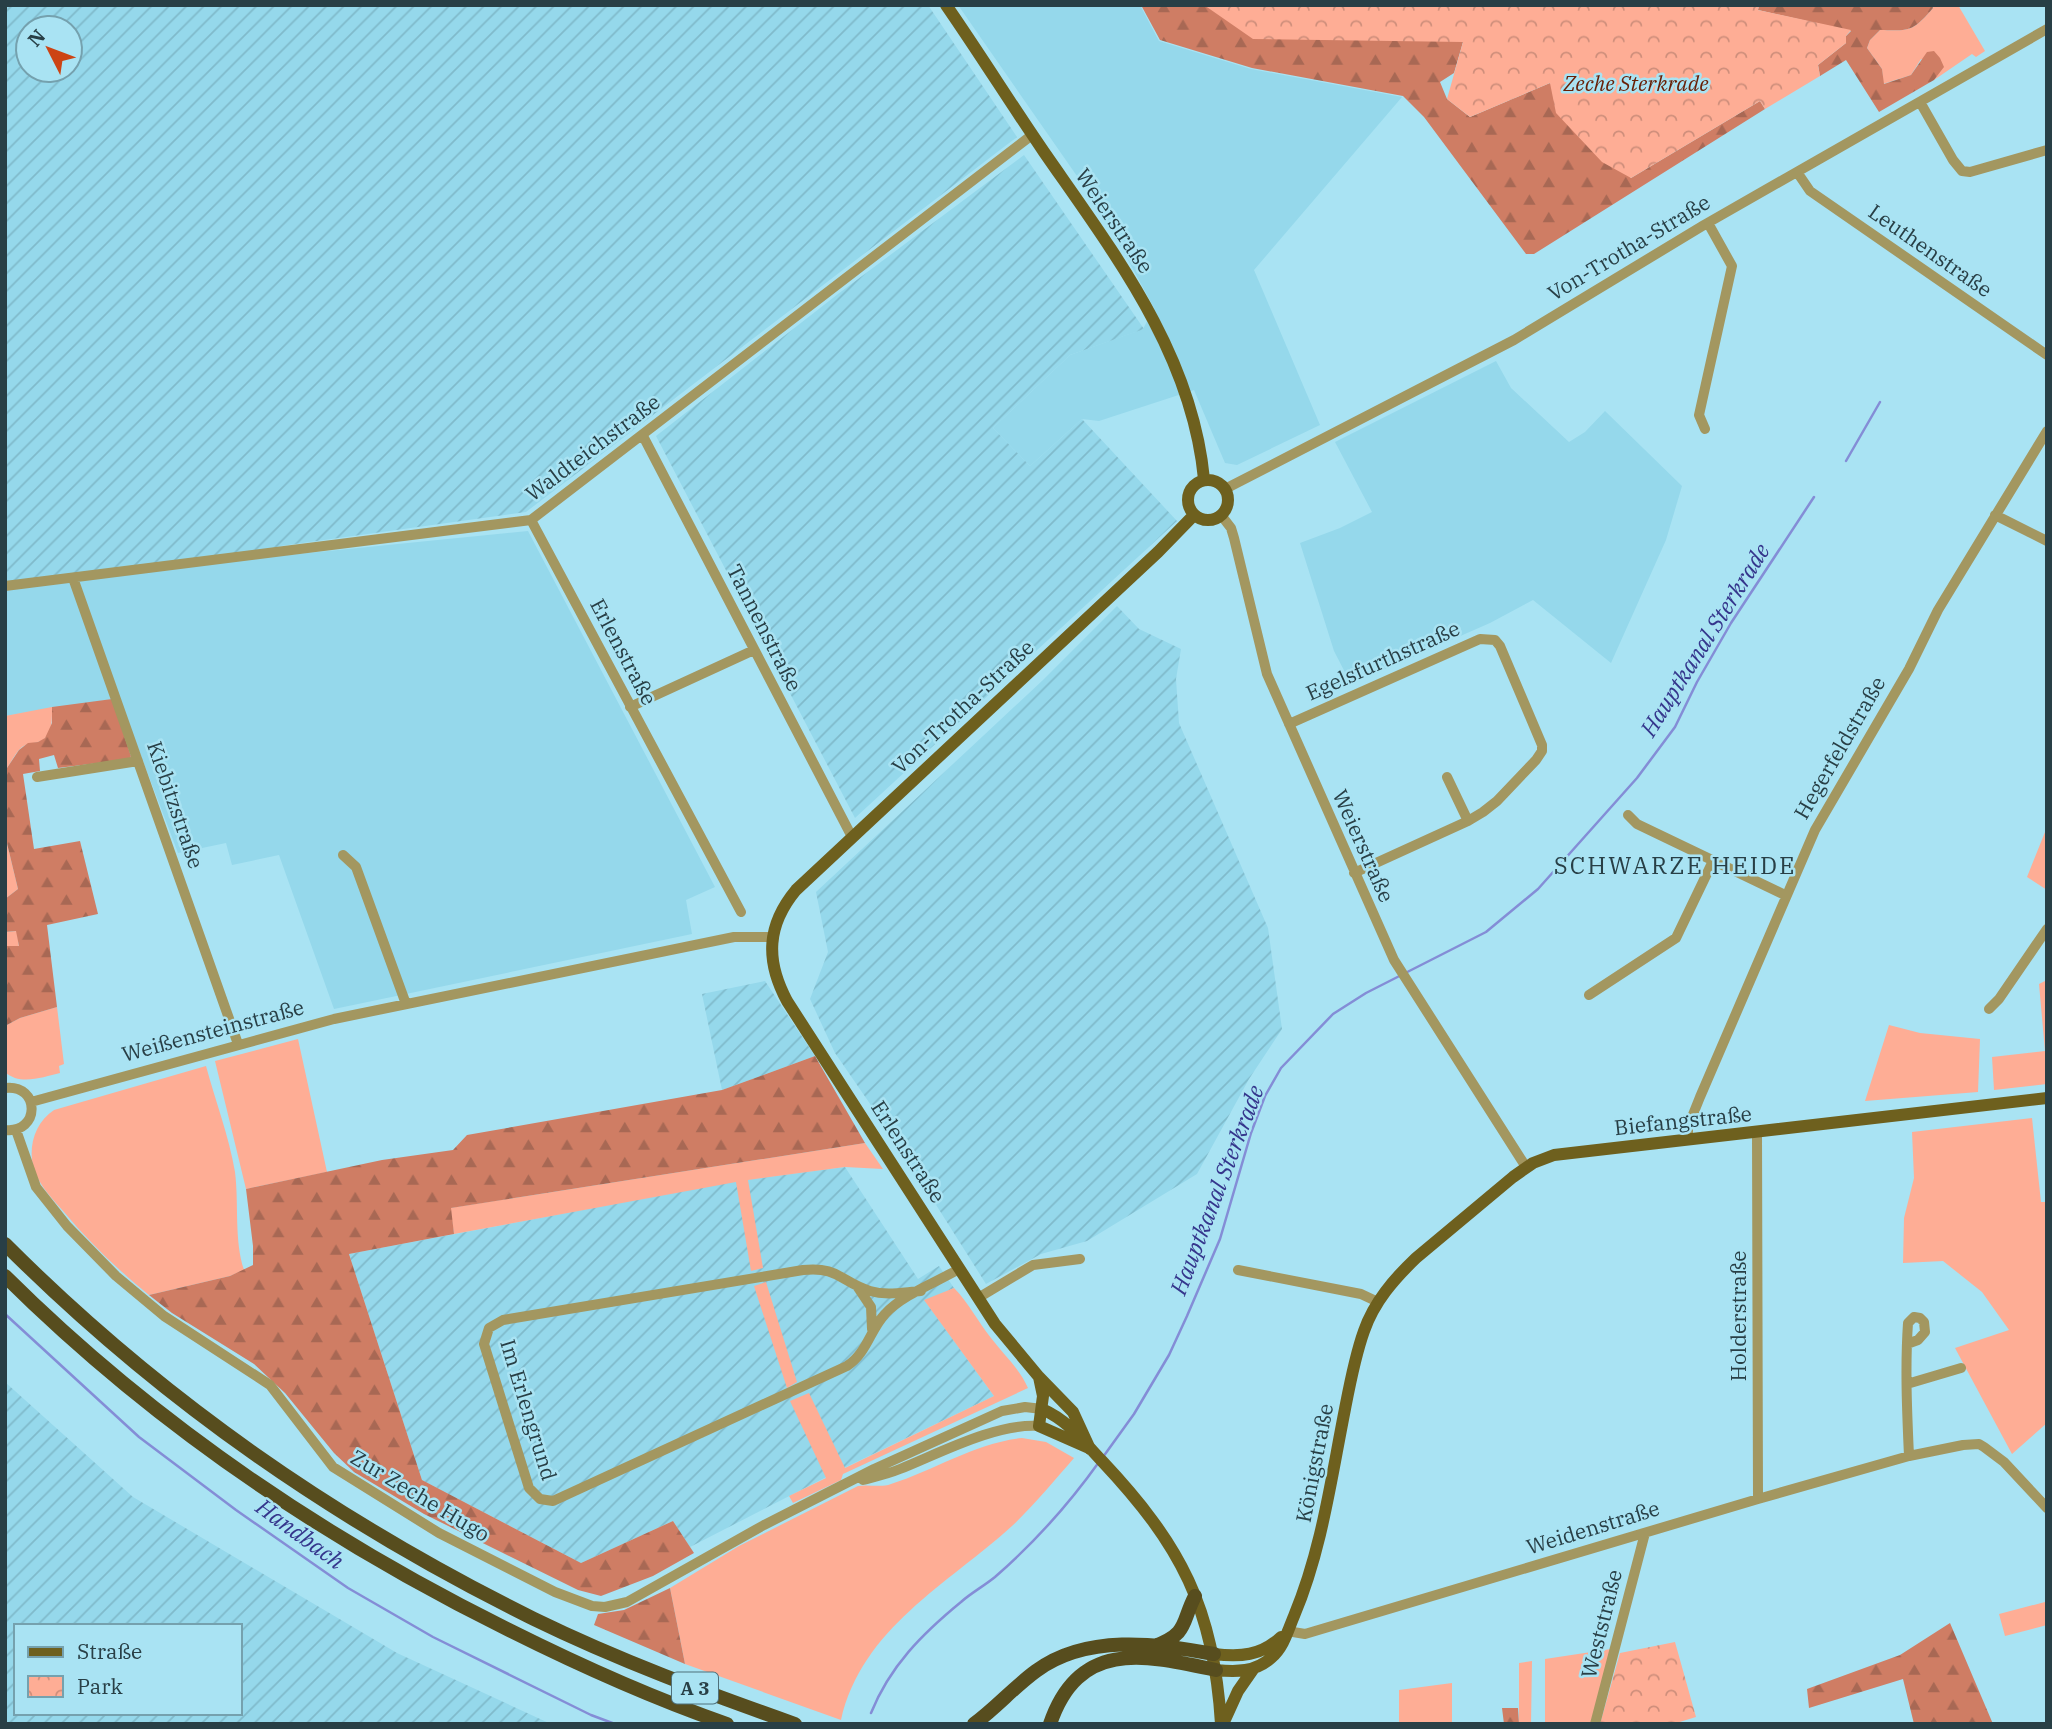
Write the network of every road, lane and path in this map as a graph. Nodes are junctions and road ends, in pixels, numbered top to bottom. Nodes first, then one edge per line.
1 (946, 5) edge
2 (2047, 29) edge
3 (1920, 102) junction
4 (1032, 135) junction
5 (2047, 150) edge
6 (1797, 172) junction
7 (1708, 223) junction
8 (2047, 355) edge
9 (1705, 429) dead end
10 (2047, 431) edge
11 (643, 436) junction
12 (1204, 479) junction
13 (1225, 489) junction
14 (1194, 515) junction
15 (1221, 515) junction
16 (1995, 515) junction
17 (531, 520) junction
18 (2047, 541) edge
19 (73, 578) junction
20 (5, 586) edge
21 (754, 650) junction
22 (631, 707) junction
23 (1289, 724) junction
24 (138, 761) junction
25 (37, 777) dead end
26 (1447, 777) dead end
27 (1628, 815) dead end
28 (1468, 821) junction
29 (852, 837) junction
30 (343, 855) dead end
31 (1713, 861) junction
32 (1354, 873) junction
33 (1785, 895) junction
34 (741, 912) dead end
35 (2047, 929) edge
36 (771, 937) junction
37 (1589, 995) dead end
38 (406, 1004) junction
39 (1989, 1009) dead end
40 (238, 1044) junction
41 (5, 1088) edge
42 (2047, 1098) edge
43 (31, 1102) junction
44 (11, 1130) edge
45 (1757, 1133) junction
46 (1688, 1140) junction
47 (1526, 1167) junction
48 (5, 1244) edge
49 (1080, 1259) dead end
50 (959, 1269) junction
51 (1238, 1270) dead end
52 (5, 1276) edge
53 (854, 1283) junction
54 (921, 1291) junction
55 (978, 1298) junction
56 (1378, 1303) junction
57 (872, 1333) junction
58 (1907, 1344) dead end
59 (1961, 1368) dead end
60 (1039, 1377) junction
61 (1907, 1384) junction
62 (1042, 1409) junction
63 (1040, 1426) junction
64 (1090, 1449) junction
65 (1909, 1457) junction
66 (836, 1489) junction
67 (1758, 1499) junction
68 (2047, 1508) edge
69 (1645, 1533) junction
70 (1195, 1596) junction
71 (1287, 1631) junction
72 (1155, 1647) junction
73 (1214, 1654) junction
74 (1254, 1668) junction
75 (1216, 1670) junction
76 (727, 1724) edge
77 (795, 1724) edge
78 (974, 1724) edge
79 (1050, 1724) edge
80 (1222, 1724) edge
81 (1595, 1724) edge

1 - 4 main road, Weierstraße
2 - 3 street, Von-Trotha-Straße
3 - 5 street
3 - 6 street, Von-Trotha-Straße
4 - 11 street, Waldteichstraße
4 - 12 main road, Weierstraße
6 - 7 street, Von-Trotha-Straße
6 - 8 street, Leuthenstraße
7 - 9 street
7 - 13 street, Von-Trotha-Straße
10 - 16 street, Hegerfeldstraße
11 - 17 street, Waldteichstraße
11 - 21 street, Tannenstraße
12 - 13 main road
12 - 14 main road
13 - 15 main road
14 - 15 main road
14 - 29 main road, Von-Trotha-Straße
15 - 23 street, Weierstraße
16 - 18 street
16 - 33 street, Hegerfeldstraße
17 - 19 street, Waldteichstraße
17 - 22 street, Erlenstraße
19 - 20 street, Waldteichstraße
19 - 24 street, Kiebitzstraße
21 - 22 street
21 - 29 street, Tannenstraße
22 - 34 street, Erlenstraße
23 - 28 street, Egelsfurthstraße
23 - 32 street, Weierstraße
24 - 25 street
24 - 40 street, Kiebitzstraße
26 - 28 street
27 - 31 street
28 - 32 street
29 - 36 main road, Von-Trotha-Straße
30 - 38 street
31 - 33 street
31 - 37 street
32 - 47 street, Weierstraße
33 - 46 street, Hegerfeldstraße
35 - 39 street
36 - 38 street, Weißensteinstraße
36 - 50 main road, Erlenstraße
38 - 40 street, Weißensteinstraße
40 - 43 street, Weißensteinstraße
41 - 43 street
42 - 45 main road, Biefangstraße
43 - 44 street
44 - 66 street, Zur Zeche Hugo
45 - 46 main road, Biefangstraße
45 - 67 street, Holderstraße
46 - 47 main road, Biefangstraße
47 - 56 main road, Biefangstraße
48 - 77 highway, A 3
49 - 55 street
50 - 54 street, Im Erlengrund
50 - 55 main road, Erlenstraße
51 - 56 street
52 - 76 highway, A 3
53 - 54 street, Im Erlengrund
53 - 57 street
53 - 57 street, Im Erlengrund
54 - 57 street, Im Erlengrund
55 - 60 main road, Erlenstraße
56 - 71 main road, Königstraße
58 - 61 street
59 - 61 street
60 - 62 main road
60 - 64 main road, Erlenstraße
61 - 65 street
62 - 63 main road
62 - 64 main road, Erlenstraße
62 - 66 street, Zur Zeche Hugo
63 - 64 main road, Erlenstraße
63 - 66 street, Zur Zeche Hugo
64 - 70 main road, Erlenstraße
65 - 67 street, Weidenstraße
65 - 68 street, Weidenstraße
67 - 69 street, Weidenstraße
69 - 71 street, Weidenstraße
69 - 81 street, Weststraße
70 - 72 highway
70 - 73 main road, Erlenstraße
71 - 73 main road
71 - 74 main road, Königstraße
72 - 73 highway
72 - 78 highway
73 - 75 main road
74 - 75 main road
74 - 80 main road, Königstraße
75 - 79 highway
75 - 80 main road

